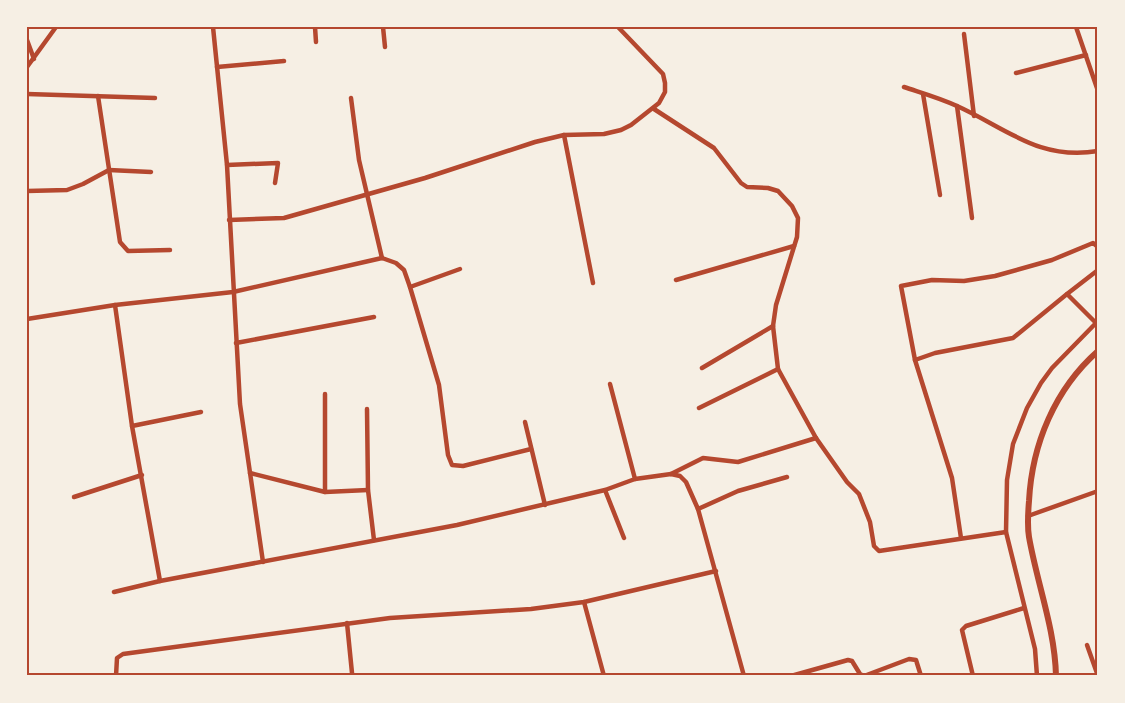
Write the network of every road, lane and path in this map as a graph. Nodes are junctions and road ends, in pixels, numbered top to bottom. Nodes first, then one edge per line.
1 (56, 27) edge
2 (213, 27) edge
3 (315, 27) edge
4 (382, 27) edge
5 (618, 27) edge
6 (1076, 27) edge
7 (964, 33) dead end
8 (27, 40) edge
9 (316, 42) dead end
10 (385, 47) dead end
11 (1086, 56) junction
12 (34, 58) junction
13 (284, 61) dead end
14 (27, 67) edge
15 (217, 67) junction
16 (1016, 73) dead end
17 (904, 87) dead end
18 (1098, 91) edge
19 (27, 94) edge
20 (923, 94) junction
21 (98, 96) junction
22 (155, 98) dead end
23 (351, 98) dead end
24 (957, 106) junction
25 (654, 109) junction
26 (974, 116) junction
27 (564, 135) junction
28 (1098, 151) edge
29 (227, 165) junction
30 (109, 170) junction
31 (151, 172) dead end
32 (275, 183) dead end
33 (27, 191) edge
34 (367, 194) junction
35 (939, 195) dead end
36 (972, 218) dead end
37 (229, 220) junction
38 (794, 246) junction
39 (1098, 247) edge
40 (170, 250) dead end
41 (382, 258) junction
42 (460, 269) dead end
43 (1098, 270) edge
44 (676, 280) dead end
45 (593, 283) dead end
46 (410, 287) junction
47 (233, 292) junction
48 (1067, 294) junction
49 (115, 304) junction
50 (374, 317) dead end
51 (27, 318) edge
52 (1097, 323) edge
53 (773, 326) junction
54 (236, 343) junction
55 (1098, 351) edge
56 (915, 360) junction
57 (702, 368) dead end
58 (778, 369) junction
59 (610, 384) dead end
60 (325, 394) dead end
61 (699, 408) dead end
62 (367, 409) dead end
63 (201, 412) dead end
64 (525, 422) dead end
65 (132, 426) junction
66 (816, 438) junction
67 (531, 449) junction
68 (250, 473) junction
69 (671, 474) junction
70 (142, 475) junction
71 (787, 477) dead end
72 (635, 478) junction
73 (368, 490) junction
74 (605, 490) junction
75 (326, 492) junction
76 (1098, 492) edge
77 (74, 498) dead end
78 (545, 505) junction
79 (698, 509) junction
80 (1028, 516) junction
81 (1006, 531) junction
82 (624, 538) dead end
83 (962, 538) junction
84 (374, 540) junction
85 (263, 562) junction
86 (716, 571) junction
87 (160, 581) junction
88 (114, 592) dead end
89 (584, 602) junction
90 (1024, 608) junction
91 (347, 622) junction
92 (1087, 645) dead end
93 (116, 676) edge
94 (351, 676) edge
95 (603, 676) edge
96 (744, 676) edge
97 (791, 676) edge
98 (921, 676) edge
99 (973, 676) edge
100 (1037, 676) edge
101 (1056, 676) edge
102 (1098, 676) edge

1 - 12 street
2 - 15 street
3 - 9 street
4 - 10 street
5 - 25 street
6 - 11 street
7 - 26 street
8 - 12 street
11 - 16 street
11 - 18 street
12 - 14 street
13 - 15 street
15 - 29 street
17 - 20 street
19 - 21 street
20 - 24 street
20 - 35 street
21 - 22 street
21 - 30 street
23 - 34 street
24 - 26 street
24 - 36 street
25 - 27 street
25 - 38 street
26 - 28 street
27 - 34 street
27 - 45 street
29 - 32 street
29 - 37 street
30 - 31 street
30 - 33 street
30 - 40 street
34 - 37 street
34 - 41 street
37 - 47 street
38 - 44 street
38 - 53 street
39 - 56 street
41 - 46 street
41 - 47 street
42 - 46 street
43 - 48 street
46 - 67 street
47 - 49 street
47 - 54 street
48 - 52 street
48 - 56 street
49 - 51 street
49 - 65 street
50 - 54 street
52 - 81 street
53 - 57 street
53 - 58 street
54 - 68 street
55 - 80 street
56 - 83 street
58 - 61 street
58 - 66 street
59 - 72 street
60 - 75 street
62 - 73 street
63 - 65 street
64 - 67 street
65 - 70 street
66 - 69 street
66 - 83 street
67 - 78 street
68 - 75 street
68 - 85 street
69 - 72 street
69 - 79 street
70 - 77 street
70 - 87 street
71 - 79 street
72 - 74 street
73 - 75 street
73 - 84 street
74 - 78 street
74 - 82 street
76 - 80 street
78 - 84 street
79 - 86 street
80 - 101 street
81 - 83 street
81 - 90 street
84 - 85 street
85 - 87 street
86 - 89 street
86 - 96 street
87 - 88 street
89 - 91 street
89 - 95 street
90 - 99 street
90 - 100 street
91 - 93 street
91 - 94 street
92 - 102 street
97 - 98 street

